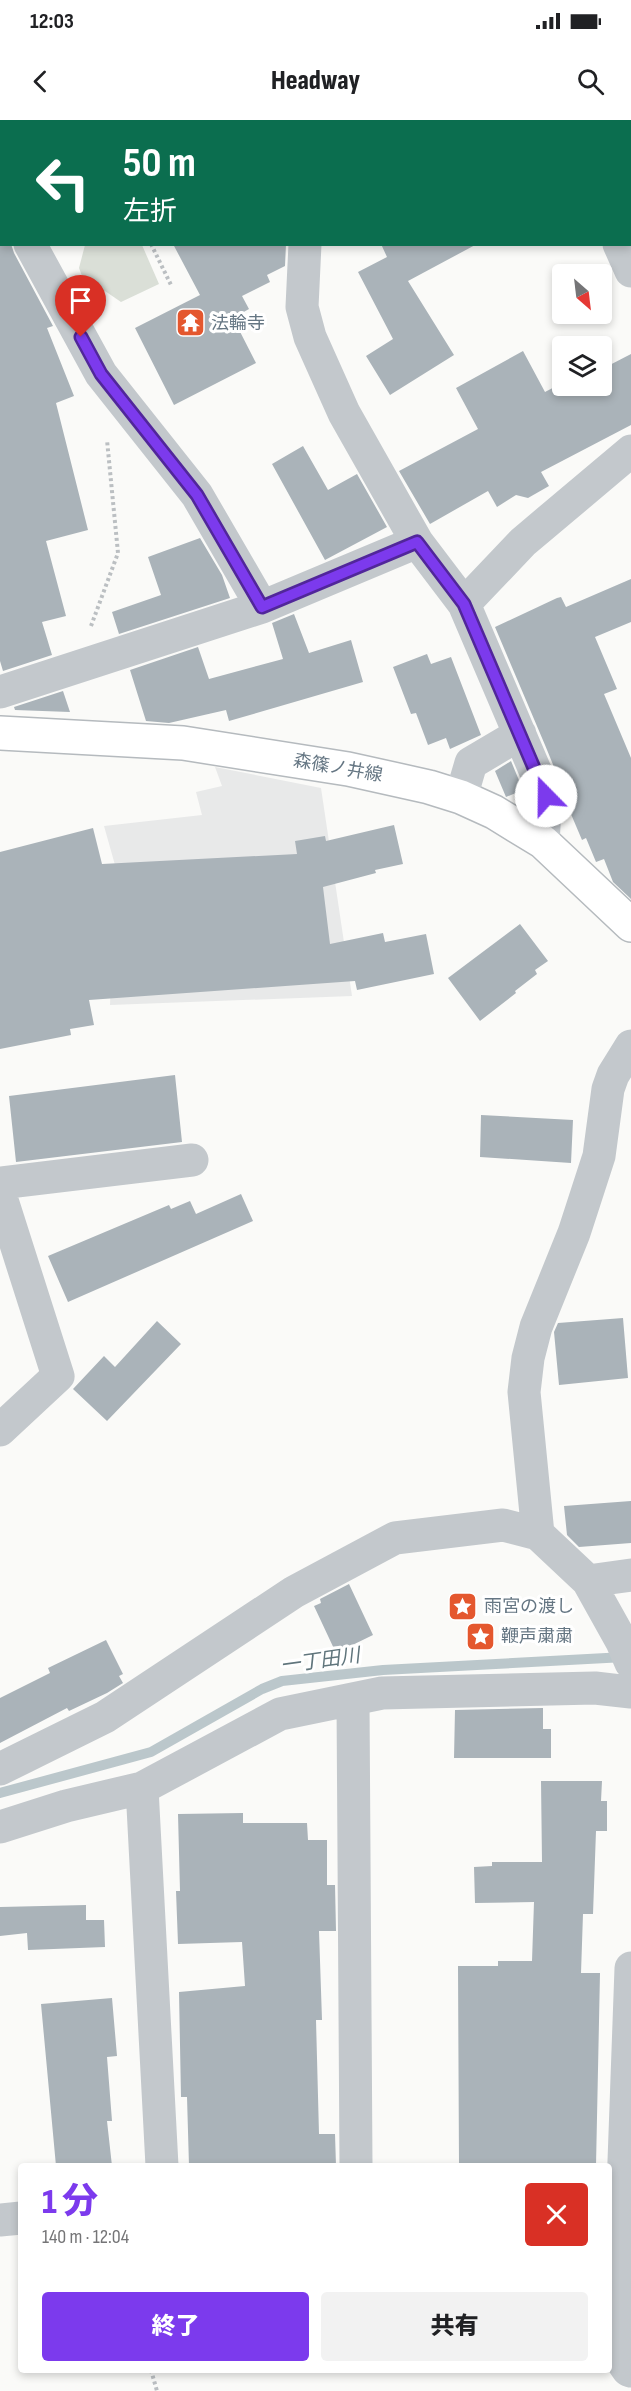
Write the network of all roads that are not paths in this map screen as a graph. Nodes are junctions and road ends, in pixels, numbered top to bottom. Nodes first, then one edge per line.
1 (31, 246) edge
2 (304, 246) edge
3 (620, 246) edge
4 (631, 271) edge
5 (631, 452) edge
6 (417, 542) junction
7 (464, 604) junction
8 (262, 607) junction
9 (0, 692) edge
10 (0, 733) edge
11 (520, 734) junction
12 (461, 797) junction
13 (543, 842) junction
14 (631, 925) edge
15 (631, 1046) edge
16 (192, 1160) dead end
17 (0, 1183) edge
18 (0, 1194) edge
19 (0, 1430) edge
20 (538, 1534) junction
21 (631, 1575) edge
22 (588, 1581) junction
23 (627, 1653) edge
24 (631, 1692) edge
25 (353, 1700) junction
26 (0, 1769) edge
27 (142, 1788) junction
28 (0, 1827) edge
29 (631, 1968) edge
30 (162, 2163) edge
31 (356, 2163) edge
32 (615, 2211) edge
33 (18, 2218) edge
34 (0, 2220) edge
35 (631, 2371) edge

1 - 8 street
2 - 6 street
3 - 4 street
5 - 7 street
6 - 7 street
6 - 8 street
7 - 11 street
8 - 9 street
10 - 12 main road, 森篠ノ井線
11 - 12 street
11 - 13 street
12 - 13 main road, 森篠ノ井線
13 - 14 main road, 森篠ノ井線
15 - 20 street
16 - 17 street
18 - 19 street
20 - 22 street
20 - 26 street
21 - 22 street
22 - 23 street
24 - 25 street
25 - 27 street
25 - 31 street
27 - 28 street
27 - 30 street
29 - 32 street
32 - 35 street
33 - 34 street

